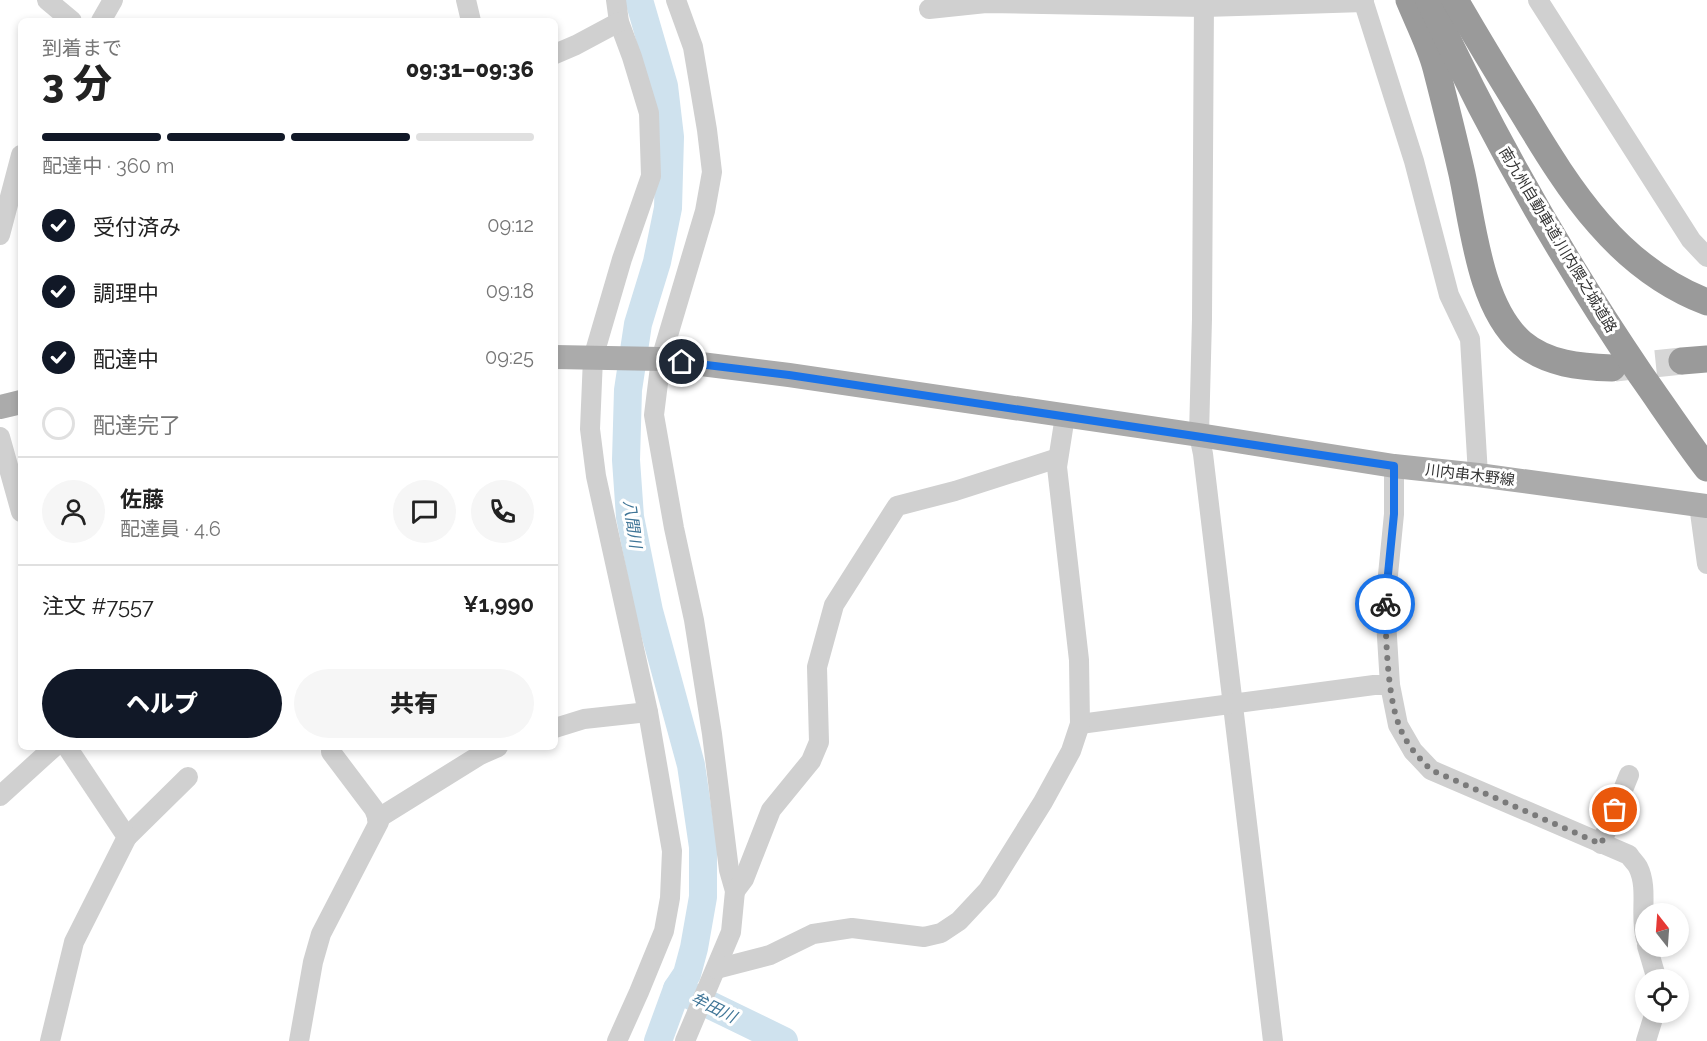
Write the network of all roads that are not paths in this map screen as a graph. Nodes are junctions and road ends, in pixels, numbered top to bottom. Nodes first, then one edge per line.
1 (47, 0) edge
2 (113, 0) edge
3 (466, 0) edge
4 (616, 0) edge
5 (676, 0) edge
6 (1409, 0) edge
7 (1429, 0) edge
8 (1455, 0) edge
9 (1538, 0) edge
10 (1363, 1) edge
11 (1204, 3) edge
12 (929, 9) dead end
13 (68, 18) edge
14 (103, 18) edge
15 (470, 18) edge
16 (619, 22) junction
17 (558, 53) edge
18 (18, 178) edge
19 (14, 208) edge
20 (0, 235) edge
21 (1707, 257) edge
22 (1707, 302) edge
23 (558, 357) edge
24 (593, 358) junction
25 (661, 359) junction
26 (1612, 368) tunnel mouth
27 (18, 403) edge
28 (0, 407) edge
29 (1065, 416) junction
30 (1199, 435) junction
31 (0, 437) edge
32 (1058, 458) junction
33 (1394, 466) junction
34 (1706, 466) edge
35 (1478, 476) junction
36 (18, 501) edge
37 (1703, 506) edge
38 (1707, 564) edge
39 (1390, 685) junction
40 (1232, 705) junction
41 (648, 712) junction
42 (1080, 724) junction
43 (558, 727) edge
44 (51, 750) edge
45 (69, 750) edge
46 (331, 750) edge
47 (491, 750) edge
48 (1629, 775) dead end
49 (188, 777) dead end
50 (0, 796) edge
51 (377, 819) junction
52 (128, 837) junction
53 (1601, 844) junction
54 (735, 891) junction
55 (1643, 903) edge
56 (716, 969) junction
57 (1652, 1023) edge
58 (50, 1041) edge
59 (299, 1041) edge
60 (617, 1041) edge
61 (685, 1041) edge
62 (1273, 1041) edge
63 (1646, 1041) edge

1 - 13 street
2 - 14 street
3 - 15 street
4 - 16 street
5 - 25 street
6 - 26 highway
7 - 34 highway, 南九州自動車道;川内隈之城道路
8 - 22 highway
9 - 21 street
10 - 11 street
10 - 35 street
11 - 12 street
11 - 30 street
16 - 17 street
16 - 24 street
18 - 19 street
19 - 20 street
23 - 24 main road, 川内串木野線
24 - 25 main road, 川内串木野線
24 - 41 street
25 - 29 main road, 川内串木野線
25 - 54 street
27 - 28 main road
29 - 30 main road, 川内串木野線
29 - 32 street
30 - 33 main road, 川内串木野線
30 - 40 street
31 - 36 street
32 - 42 street
32 - 54 street
33 - 35 main road, 川内串木野線
33 - 39 street
35 - 37 main road, 川内串木野線
37 - 38 street
39 - 40 street
39 - 53 street
40 - 42 street
40 - 62 street
41 - 43 street
41 - 60 street
42 - 56 street
44 - 50 street
45 - 52 street
46 - 51 street
47 - 51 street
48 - 53 street
49 - 52 street
51 - 59 street
52 - 58 street
53 - 55 street
54 - 56 street
56 - 61 street
57 - 63 street

